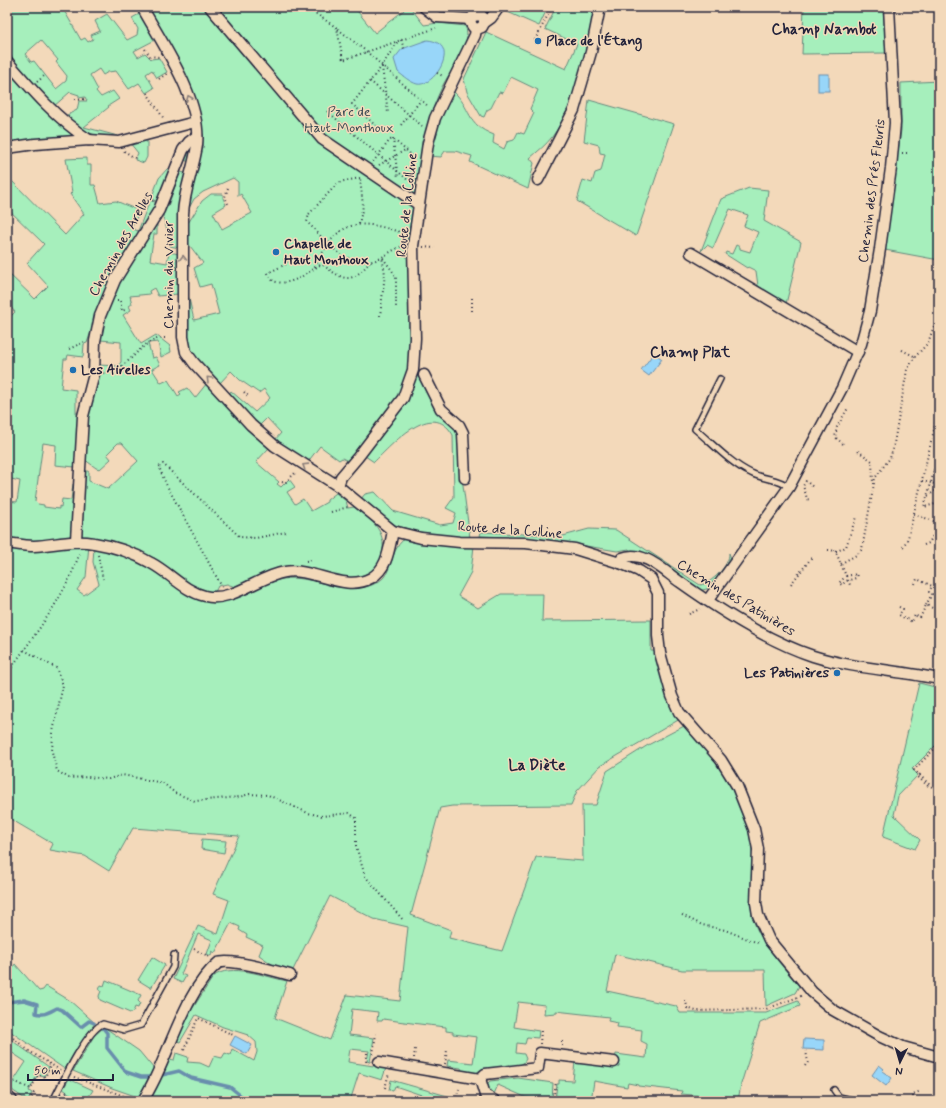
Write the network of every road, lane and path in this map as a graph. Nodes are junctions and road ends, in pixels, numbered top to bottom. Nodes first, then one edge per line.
1 (142, 7) edge
2 (210, 7) edge
3 (306, 7) edge
4 (424, 7) edge
5 (484, 7) edge
6 (499, 7) edge
7 (552, 7) edge
8 (600, 7) edge
9 (889, 7) edge
10 (472, 18) junction
11 (480, 26) junction
12 (439, 27) dead end
13 (337, 28) junction
14 (535, 40) dead end
15 (400, 41) junction
16 (145, 49) dead end
17 (405, 51) dead end
18 (367, 52) junction
19 (160, 57) dead end
20 (7, 61) edge
21 (382, 66) junction
22 (437, 72) dead end
23 (447, 73) dead end
24 (444, 76) junction
25 (370, 81) junction
26 (442, 82) dead end
27 (147, 93) dead end
28 (386, 94) junction
29 (86, 99) dead end
30 (75, 100) dead end
31 (421, 100) junction
32 (433, 101) dead end
33 (430, 107) junction
34 (327, 111) dead end
35 (428, 111) dead end
36 (388, 113) dead end
37 (409, 115) junction
38 (195, 122) junction
39 (426, 122) dead end
40 (401, 125) dead end
41 (376, 126) dead end
42 (168, 129) junction
43 (197, 136) junction
44 (89, 140) junction
45 (393, 140) junction
46 (7, 148) edge
47 (118, 149) dead end
48 (406, 150) junction
49 (378, 156) junction
50 (395, 156) junction
51 (135, 158) dead end
52 (418, 158) dead end
53 (385, 162) junction
54 (368, 170) junction
55 (398, 173) junction
56 (538, 180) dead end
57 (408, 181) dead end
58 (228, 188) dead end
59 (400, 192) junction
60 (228, 204) dead end
61 (418, 204) junction
62 (359, 224) junction
63 (403, 233) dead end
64 (329, 244) junction
65 (414, 246) junction
66 (691, 254) dead end
67 (382, 257) junction
68 (284, 259) dead end
69 (371, 261) junction
70 (315, 268) junction
71 (472, 294) dead end
72 (396, 307) dead end
73 (472, 311) dead end
74 (380, 316) dead end
75 (939, 323) edge
76 (168, 338) dead end
77 (95, 341) junction
78 (69, 348) dead end
79 (902, 350) dead end
80 (858, 352) junction
81 (916, 357) junction
82 (94, 374) junction
83 (424, 376) dead end
84 (720, 379) dead end
85 (244, 392) dead end
86 (249, 397) dead end
87 (848, 408) dead end
88 (939, 409) edge
89 (938, 416) edge
90 (843, 444) dead end
91 (858, 451) dead end
92 (939, 463) edge
93 (303, 465) junction
94 (933, 471) junction
95 (939, 477) edge
96 (465, 478) dead end
97 (922, 481) junction
98 (282, 482) dead end
99 (931, 483) junction
100 (874, 484) junction
101 (938, 485) edge
102 (338, 486) junction
103 (789, 487) junction
104 (814, 488) dead end
105 (804, 489) dead end
106 (805, 492) dead end
107 (927, 497) junction
108 (811, 500) dead end
109 (939, 503) edge
110 (352, 504) dead end
111 (331, 512) dead end
112 (914, 514) junction
113 (856, 516) dead end
114 (939, 524) edge
115 (393, 530) junction
116 (286, 532) dead end
117 (76, 540) junction
118 (7, 543) edge
119 (924, 545) dead end
120 (903, 547) dead end
121 (828, 550) dead end
122 (834, 550) junction
123 (97, 552) dead end
124 (812, 557) dead end
125 (620, 563) junction
126 (841, 564) junction
127 (846, 576) junction
128 (103, 579) dead end
129 (848, 580) junction
130 (791, 584) dead end
131 (915, 584) dead end
132 (850, 585) dead end
133 (226, 595) junction
134 (708, 600) junction
135 (926, 605) junction
136 (899, 607) dead end
137 (701, 608) dead end
138 (939, 611) edge
139 (689, 614) dead end
140 (24, 650) junction
141 (7, 674) edge
142 (939, 679) edge
143 (939, 744) edge
144 (931, 788) dead end
145 (682, 915) dead end
146 (403, 920) dead end
147 (771, 942) junction
148 (194, 949) dead end
149 (174, 955) dead end
150 (214, 965) junction
151 (290, 975) dead end
152 (812, 992) junction
153 (686, 1000) dead end
154 (542, 1031) dead end
155 (376, 1034) dead end
156 (233, 1035) dead end
157 (539, 1047) dead end
158 (415, 1049) dead end
159 (184, 1050) dead end
160 (447, 1050) dead end
161 (806, 1051) dead end
162 (367, 1053) dead end
163 (939, 1058) edge
164 (375, 1061) junction
165 (614, 1062) dead end
166 (414, 1063) dead end
167 (52, 1065) dead end
168 (805, 1066) dead end
169 (445, 1067) dead end
170 (390, 1068) dead end
171 (8, 1078) edge
172 (480, 1079) junction
173 (556, 1082) dead end
174 (60, 1088) junction
175 (385, 1088) dead end
176 (31, 1089) junction
177 (459, 1089) dead end
178 (834, 1090) dead end
179 (921, 1090) dead end
180 (7, 1099) edge
181 (10, 1101) edge
182 (30, 1101) edge
183 (53, 1101) edge
184 (78, 1101) edge
185 (143, 1101) edge
186 (455, 1101) edge
187 (495, 1101) edge
188 (553, 1101) edge
189 (856, 1101) edge
190 (914, 1101) edge

38 -> 1 street, Chemin du Vivier
2 - 54 street
3 - 13 path
4 - 10 street
5 - 10 street
6 - 11 street
7 - 14 path
8 - 56 street
9 - 80 street, Chemin des Prés Fleuris
10 - 11 street
11 - 61 street, Route de la Colline
12 - 15 path
13 - 18 path
13 - 18 path
15 - 17 path
15 - 18 path
15 - 21 path
16 - 19 path
18 - 21 path
20 - 44 street
21 - 25 path
21 - 28 path
21 - 31 path
22 - 24 path
23 - 24 path
24 - 26 path
25 - 28 path
25 - 41 path
27 - 42 path
28 - 36 path
28 - 37 path
29 - 30 path
31 - 33 path
31 - 37 path
32 - 33 path
33 - 35 path
34 - 49 path
37 - 39 path
37 - 40 path
38 - 42 street
38 - 43 street, Chemin du Vivier
42 - 44 street
43 - 77 street, Chemin des Arelles
93 -> 43 street, Chemin du Vivier
44 - 46 street
45 - 48 path
45 - 49 path
45 - 50 path
47 - 51 path
48 - 50 path
48 - 52 path
49 - 53 path
49 - 54 path
50 - 53 path
50 - 55 path
53 - 54 path
53 - 55 path
54 - 59 street
55 - 57 path
55 - 59 path
58 - 60 path
59 - 61 street
61 - 65 street, Route de la Colline
62 - 63 path
62 - 64 path
62 - 64 path
64 - 69 path
64 - 70 path
65 - 67 path
65 - 102 street, Route de la Colline
66 - 80 street
67 - 69 path
67 - 72 path
67 - 74 path
68 - 70 path
69 - 70 path
71 - 73 path
75 - 81 path
76 - 82 path
77 - 78 path
77 - 82 street, Chemin des Arelles
79 - 81 path
80 - 103 street, Chemin des Prés Fleuris
81 - 100 path
82 - 117 street, Chemin des Arelles
83 - 96 street
84 - 103 lane
85 - 86 path
87 - 90 path
88 - 89 path
89 - 97 path
91 - 100 path
92 - 94 path
93 - 98 path
102 -> 93 street, Chemin du Vivier
94 - 95 path
94 - 99 path
95 - 101 path
97 - 99 path
97 - 112 path
99 - 101 path
99 - 107 path
100 - 126 path
101 - 107 path
102 - 115 street, Route de la Colline
103 - 134 street, Chemin des Prés Fleuris
104 - 105 path
106 - 108 path
107 - 109 path
110 - 111 path
112 - 114 path
112 - 120 path
113 - 122 path
114 - 119 path
115 - 125 street, Route de la Colline
115 - 133 street
116 - 133 path
117 - 118 street
117 - 133 street
117 - 140 path
121 - 122 path
122 - 126 path
123 - 128 path
124 - 130 path
125 - 134 street, Chemin des Patinières
125 - 147 street, Route de la Colline
126 - 127 path
127 - 129 path
127 - 129 path
129 - 132 path
131 - 135 path
134 - 142 street, Chemin des Patinières
135 - 136 path
135 - 138 path
137 - 139 path
140 - 141 path
140 - 146 path
143 - 144 path
145 - 147 path
147 - 152 street, Route de la Colline
148 - 150 path
149 - 174 lane
150 - 151 street
150 - 185 street
152 - 153 path
152 - 163 street, Route de la Colline
154 - 157 path
155 - 164 path
156 - 159 path
158 - 166 path
160 - 169 path
161 - 168 path
162 - 164 path
164 - 172 street
165 - 172 street
167 - 176 path
170 - 175 path
171 - 176 path
172 - 187 street
173 - 188 path
174 - 183 lane
174 - 184 path
176 - 182 path
177 - 186 path
178 - 189 lane
179 - 190 path
180 - 181 main road

